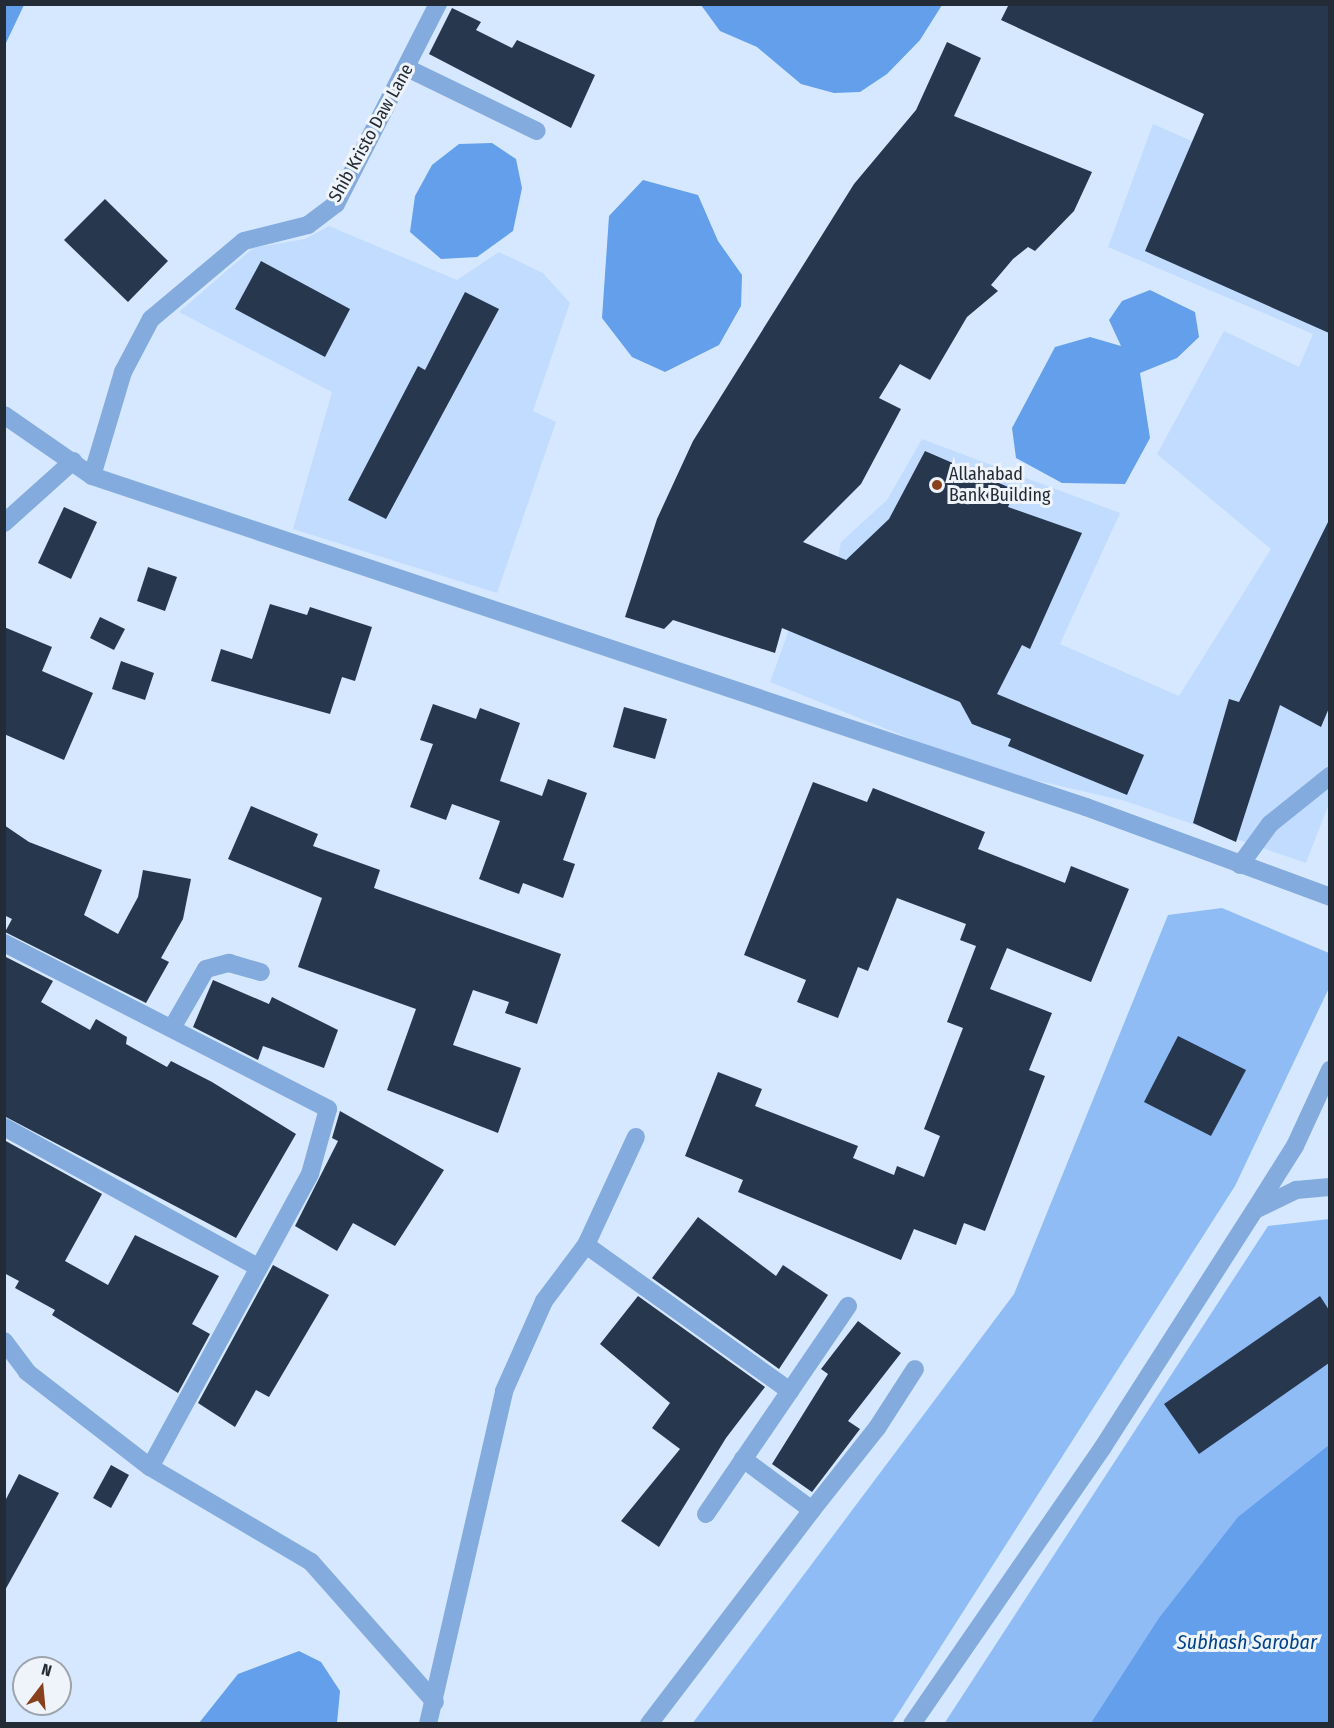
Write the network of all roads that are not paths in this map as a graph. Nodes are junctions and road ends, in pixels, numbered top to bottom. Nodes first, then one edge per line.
1 (438, 4) edge
2 (407, 68) junction
3 (537, 131) dead end
4 (4, 415) edge
5 (73, 461) junction
6 (92, 476) junction
7 (4, 523) edge
8 (1328, 782) edge
9 (1240, 865) junction
10 (1329, 897) edge
11 (4, 943) edge
12 (261, 972) dead end
13 (172, 1028) junction
14 (1329, 1070) edge
15 (4, 1127) edge
16 (636, 1137) dead end
17 (1329, 1187) edge
18 (1254, 1211) junction
19 (586, 1245) junction
20 (259, 1268) junction
21 (848, 1306) dead end
22 (4, 1341) edge
23 (915, 1369) dead end
24 (790, 1391) junction
25 (743, 1459) junction
26 (150, 1467) junction
27 (812, 1510) junction
28 (706, 1514) dead end
29 (435, 1702) junction
30 (428, 1724) edge
31 (649, 1724) edge
32 (912, 1724) edge

1 - 2 street, Shib Kristo Daw Lane
2 - 3 street
2 - 6 street, Shib Kristo Daw Lane
4 - 5 street
5 - 6 street
5 - 7 street
6 - 9 street
8 - 9 street
9 - 10 street
11 - 13 street
12 - 13 street
13 - 20 street
14 - 18 street
15 - 20 street
16 - 19 street
17 - 18 street
18 - 32 street
19 - 24 street
19 - 29 street
20 - 26 street
21 - 24 street
22 - 26 street
23 - 27 street
24 - 25 street
25 - 27 street
25 - 28 street
26 - 29 street
27 - 31 street
29 - 30 street

